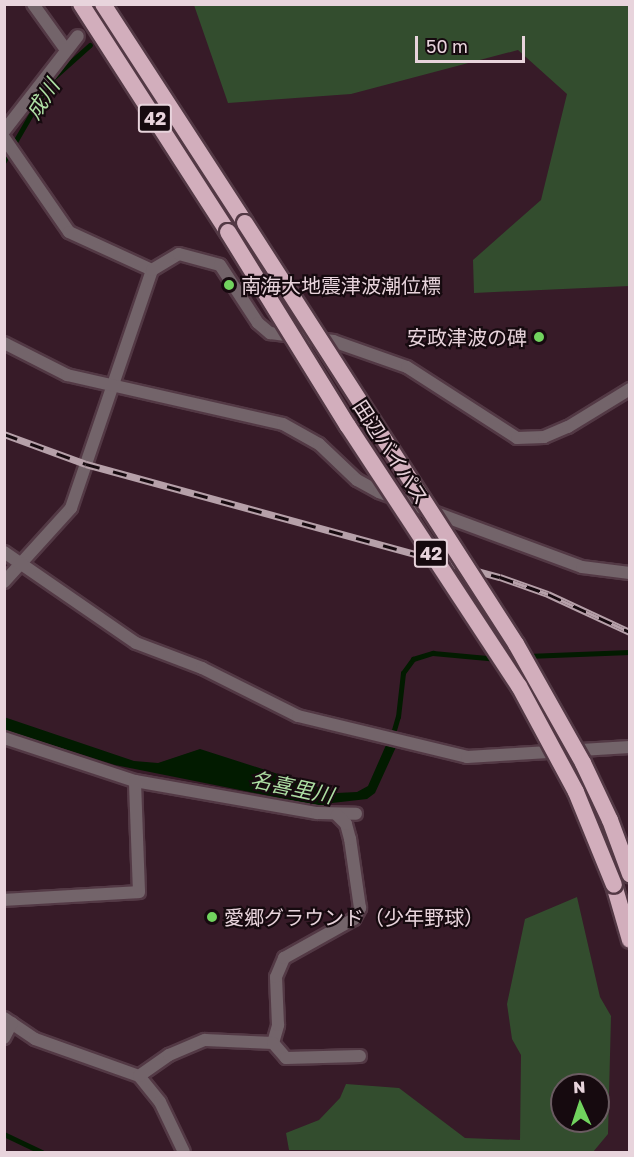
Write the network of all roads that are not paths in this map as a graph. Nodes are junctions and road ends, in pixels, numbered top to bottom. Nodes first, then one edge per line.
1 (33, 4) edge
2 (81, 4) edge
3 (104, 4) edge
4 (78, 36) dead end
5 (66, 50) junction
6 (4, 131) edge
7 (4, 138) edge
8 (152, 270) junction
9 (4, 343) edge
10 (113, 385) junction
11 (630, 389) edge
12 (4, 552) edge
13 (23, 563) junction
14 (630, 573) edge
15 (4, 582) edge
16 (4, 738) edge
17 (630, 747) edge
18 (135, 781) junction
19 (356, 814) dead end
20 (337, 815) junction
21 (630, 874) edge
22 (4, 900) edge
23 (630, 940) edge
24 (8, 1021) edge
25 (4, 1038) edge
26 (273, 1043) junction
27 (360, 1056) dead end
28 (139, 1076) junction
29 (184, 1152) edge

1 - 5 street
2 - 23 highway, 田辺バイパス / 42, bridge
3 - 21 highway, 田辺バイパス / 42, bridge
4 - 5 street
5 - 6 street
7 - 8 street
8 - 10 street
8 - 11 street
9 - 10 street
10 - 13 street
10 - 14 street
12 - 13 street
13 - 15 street
13 - 17 street
16 - 18 street
18 - 20 street
18 - 22 street
19 - 20 street
20 - 26 street
24 - 25 street
24 - 28 street
26 - 27 street
26 - 28 street
28 - 29 street

